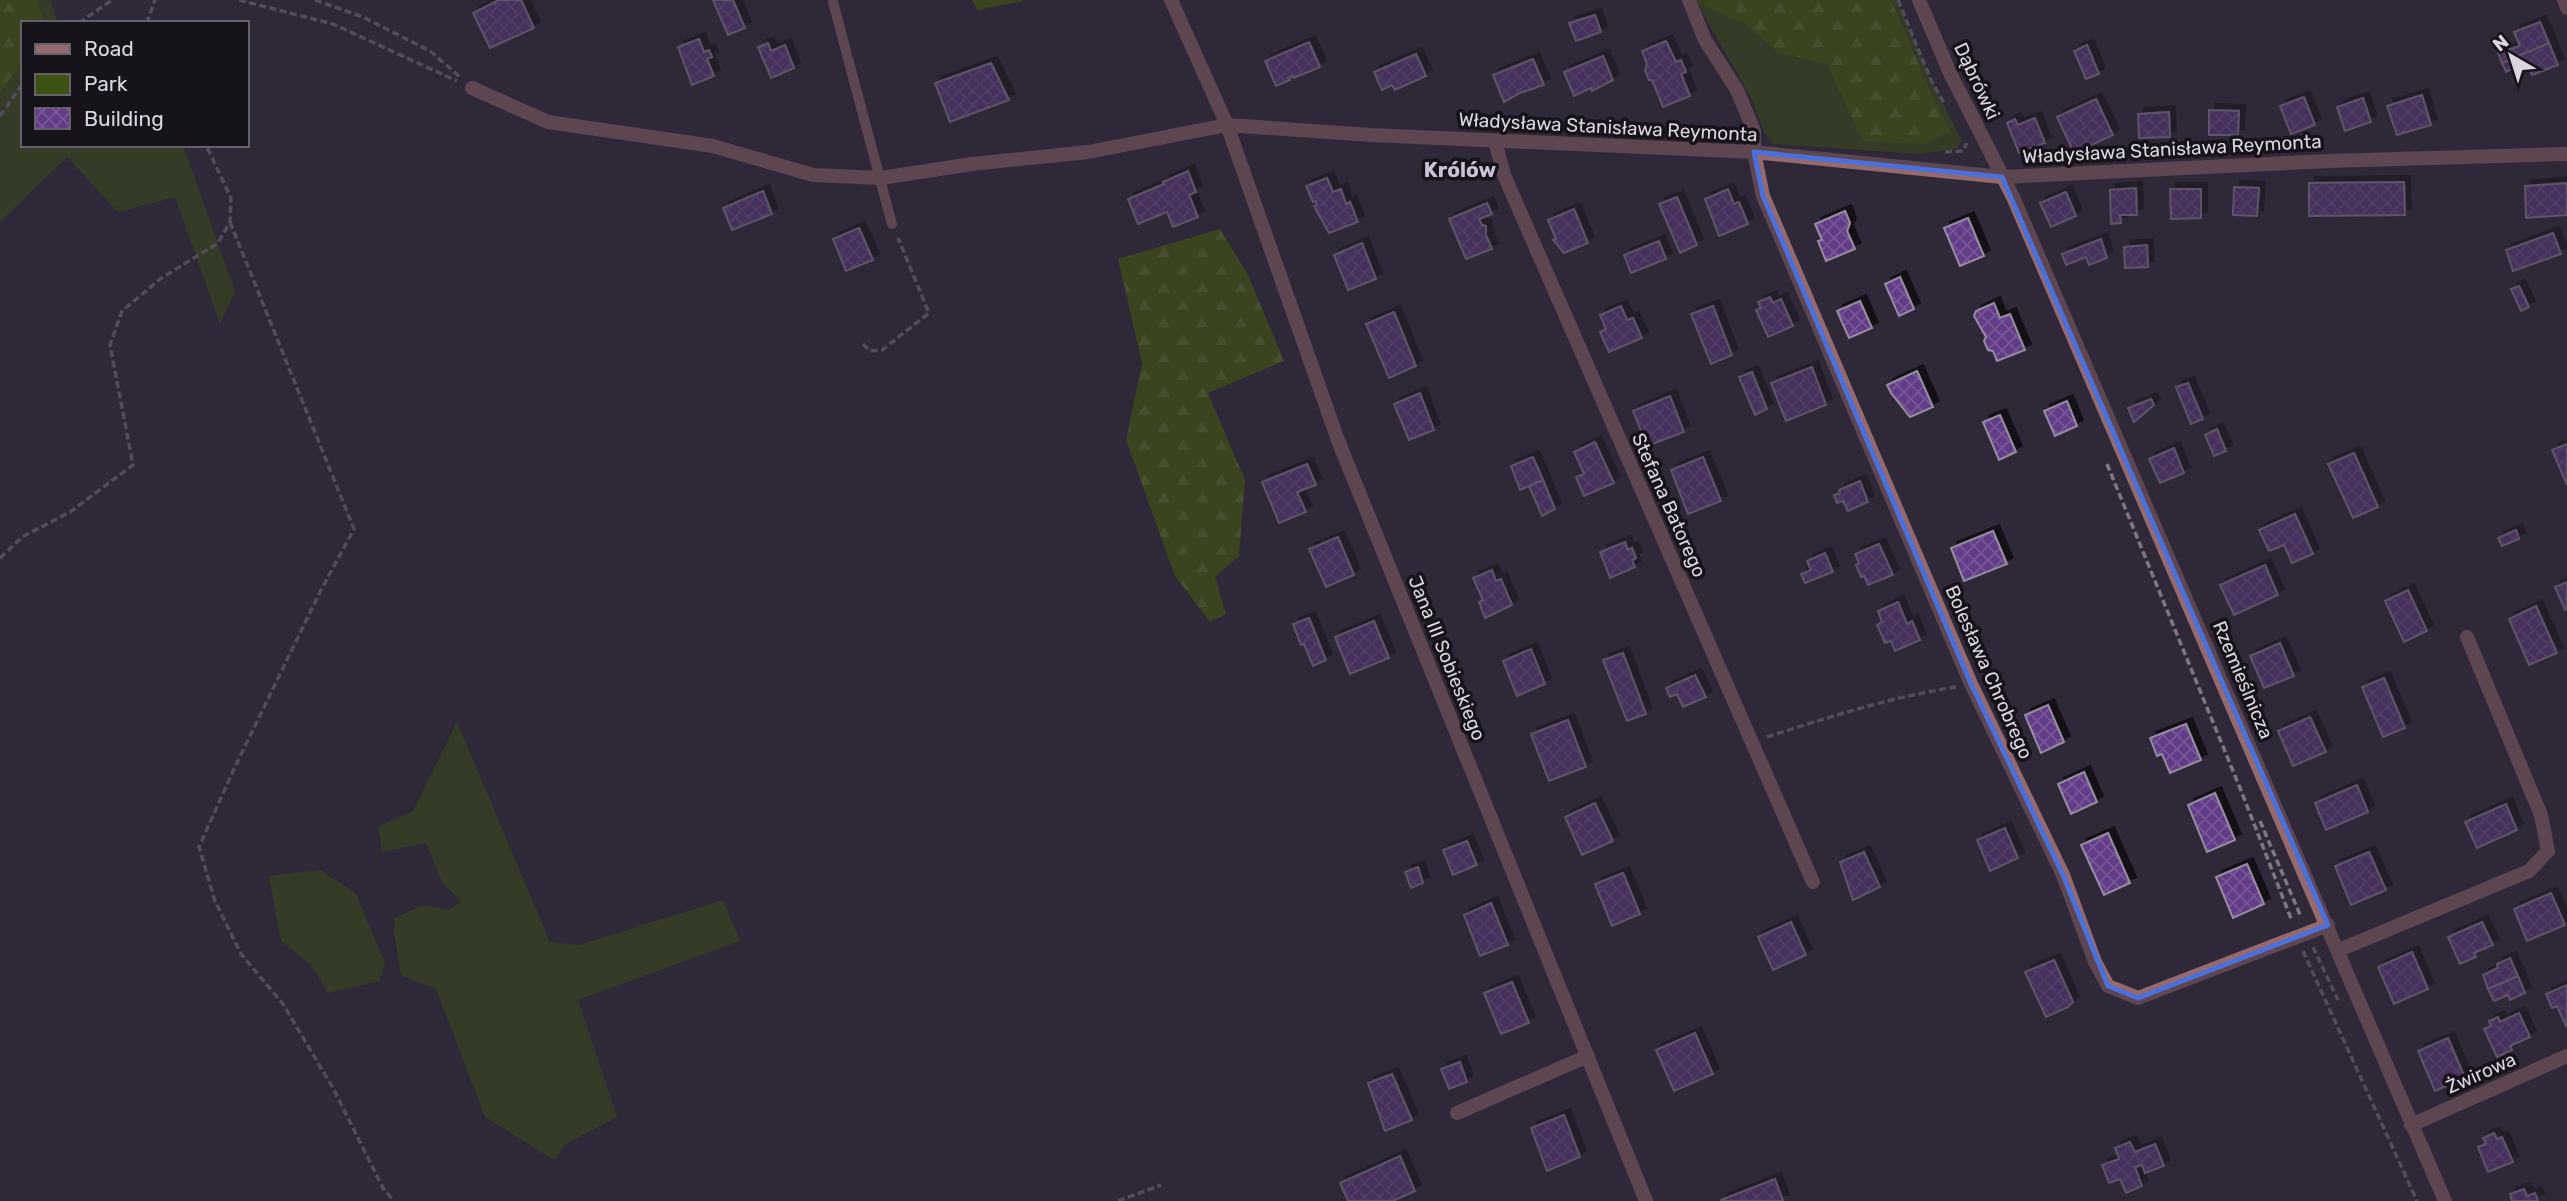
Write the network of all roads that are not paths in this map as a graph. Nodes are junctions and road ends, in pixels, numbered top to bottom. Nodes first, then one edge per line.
1 (1171, 0) edge
2 (1689, 0) edge
3 (1919, 0) edge
4 (2564, 0) edge
5 (833, 2) dead end
6 (2567, 8) edge
7 (472, 88) road end
8 (1227, 125) junction
9 (1495, 141) junction
10 (1754, 152) junction
11 (2567, 153) edge
12 (2002, 177) junction
13 (881, 178) junction
14 (892, 223) road end
15 (2467, 637) dead end
16 (1813, 883) dead end
17 (2328, 925) junction
18 (2339, 950) junction
19 (1588, 1056) junction
20 (2567, 1056) edge
21 (1457, 1113) dead end
22 (2411, 1125) junction
23 (1646, 1201) edge
24 (2445, 1201) edge

1 - 8 street, Jana III Sobieskiego
2 - 10 street, Bolesława Chrobrego
3 - 12 street, Dąbrówki
4 - 6 street
5 - 13 lane
7 - 13 street, Władysława Stanisława Reymonta
8 - 9 street, Władysława Stanisława Reymonta
8 - 13 street, Władysława Stanisława Reymonta
8 - 19 street, Jana III Sobieskiego
9 - 10 street, Władysława Stanisława Reymonta
9 - 16 street, Stefana Batorego
10 - 12 street, Władysława Stanisława Reymonta
10 - 17 street, Bolesława Chrobrego
11 - 12 street, Władysława Stanisława Reymonta
12 - 17 street, Rzemieślnicza
13 - 14 lane
15 - 18 street
17 - 18 street, Rzemieślnicza
18 - 22 street, Rzemieślnicza
19 - 21 street
19 - 23 street, Jana III Sobieskiego
20 - 22 street, Żwirowa
22 - 24 street, Rzemieślnicza

